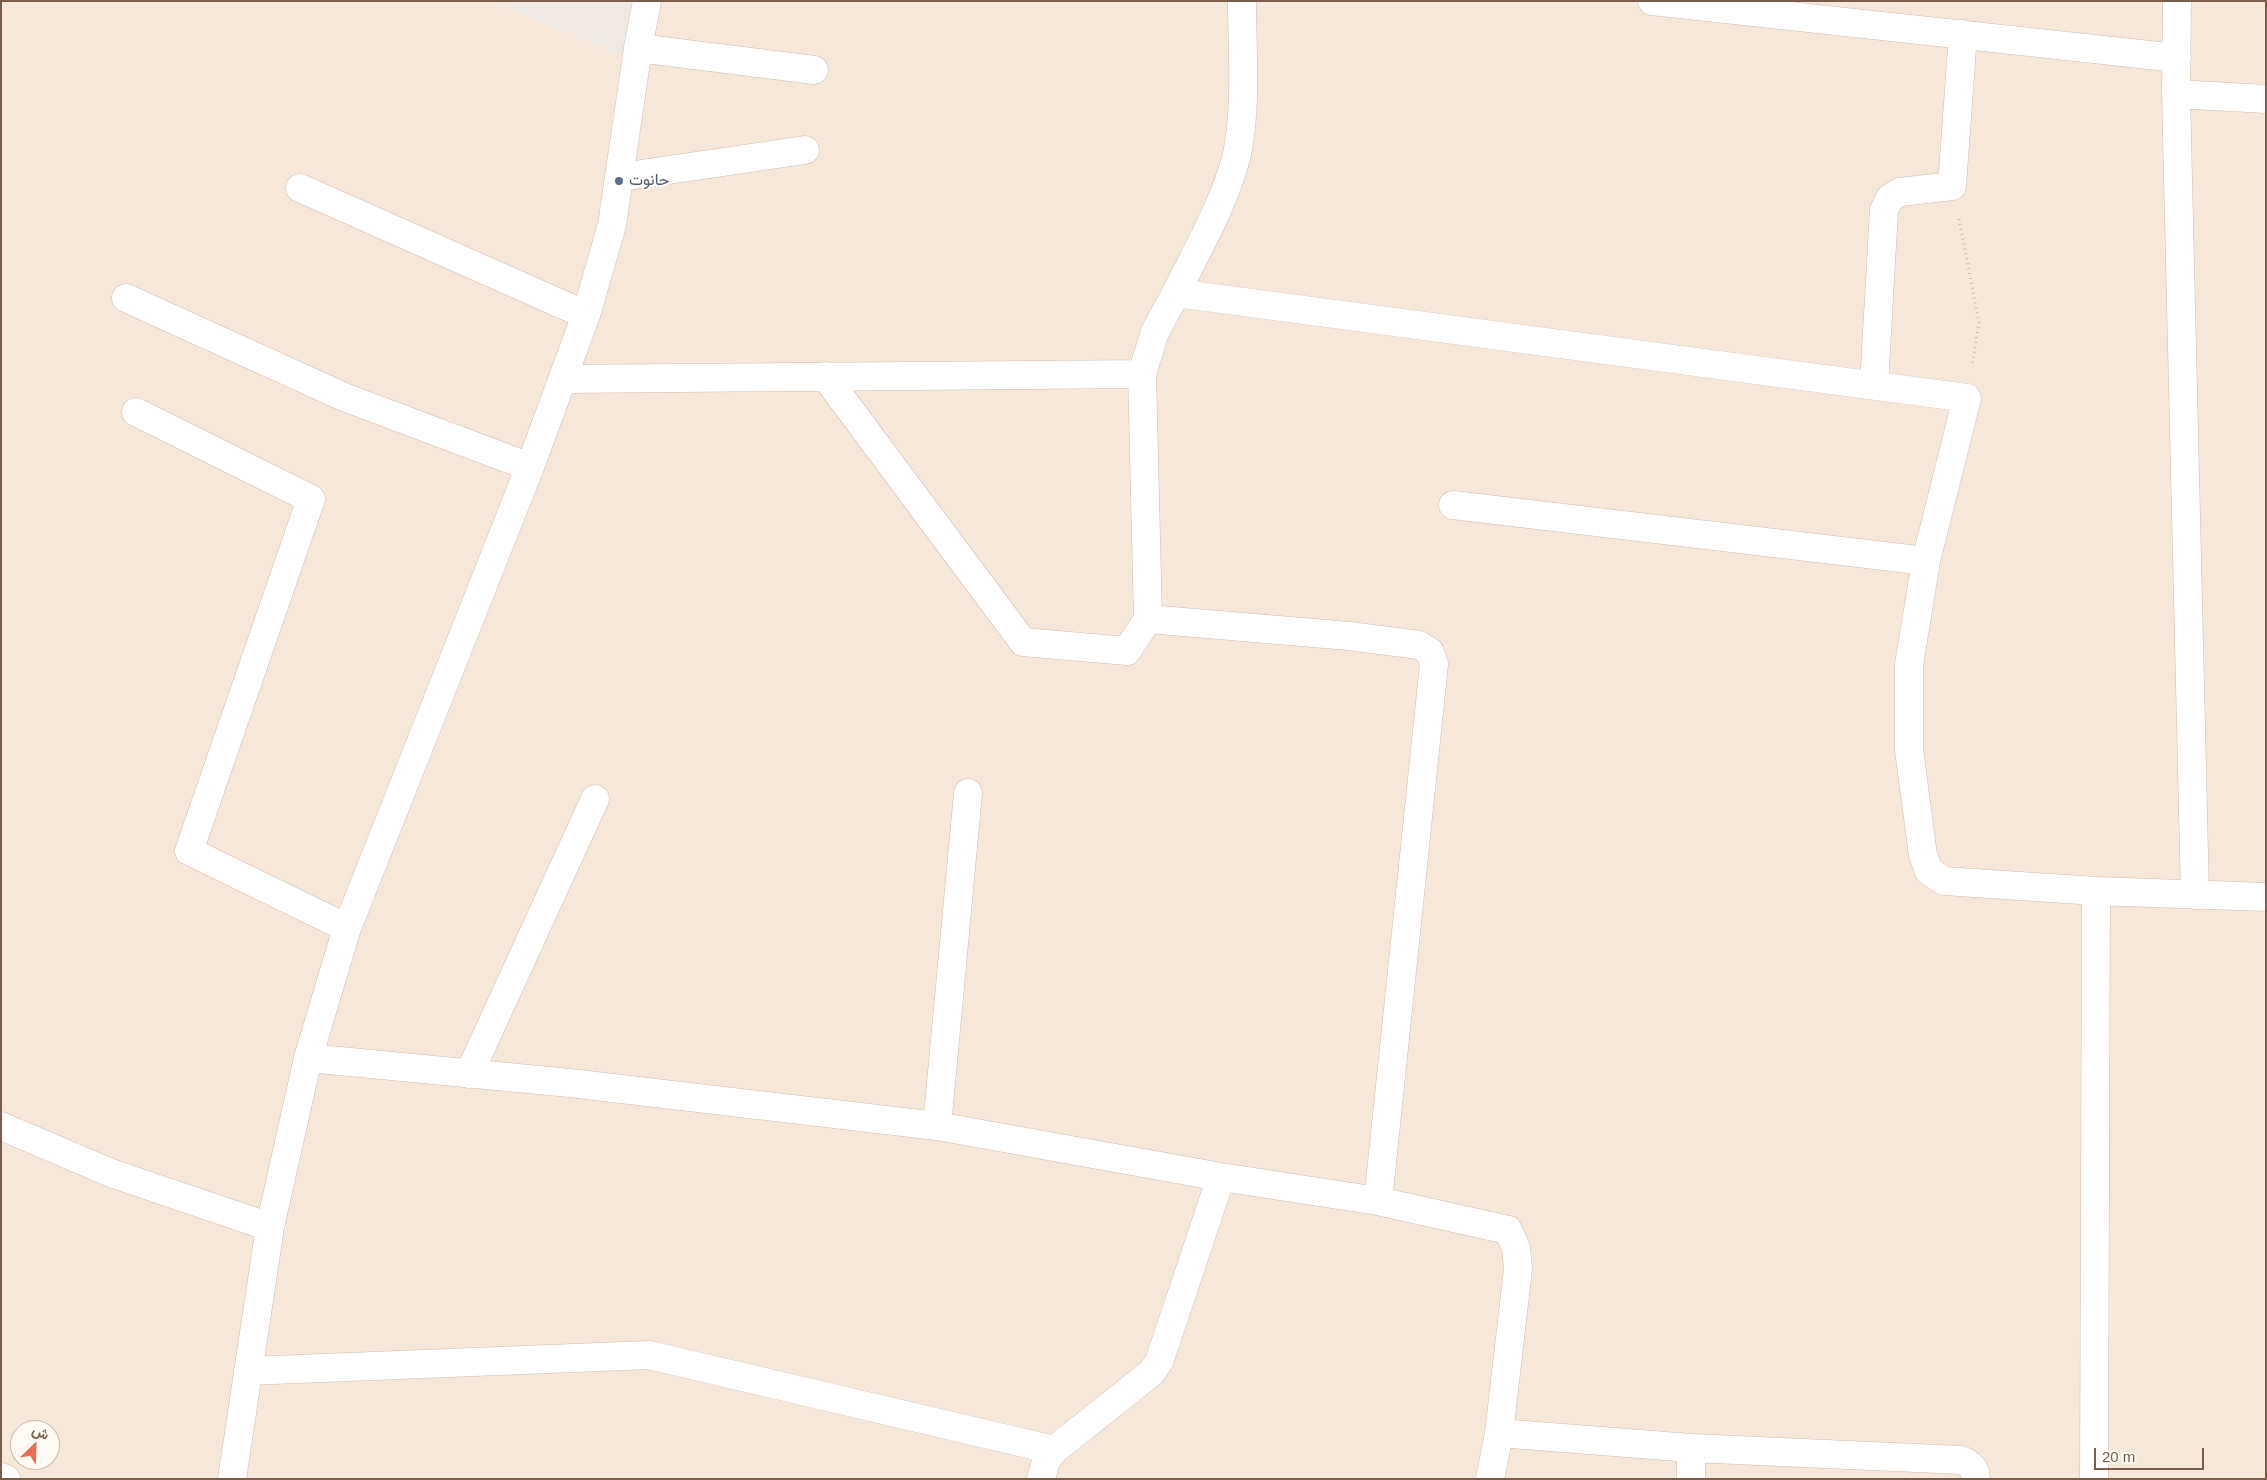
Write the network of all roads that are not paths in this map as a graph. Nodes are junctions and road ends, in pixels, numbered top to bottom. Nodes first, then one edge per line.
1 (647, 1) edge
2 (1242, 1) edge
3 (1652, 1) edge
4 (2177, 1) edge
5 (1964, 34) junction
6 (638, 48) junction
7 (2177, 58) junction
8 (814, 70) dead end
9 (2176, 94) junction
10 (2266, 99) edge
11 (805, 150) dead end
12 (621, 177) junction
13 (300, 188) dead end
14 (1176, 293) junction
15 (126, 298) dead end
16 (586, 314) junction
17 (1142, 374) junction
18 (824, 376) junction
19 (563, 380) junction
20 (1874, 385) junction
21 (136, 412) dead end
22 (530, 467) junction
23 (1453, 505) dead end
24 (1926, 561) junction
25 (1148, 619) junction
26 (968, 793) dead end
27 (595, 799) dead end
28 (2096, 891) junction
29 (2195, 895) junction
30 (2266, 896) edge
31 (347, 928) junction
32 (308, 1058) junction
33 (469, 1074) junction
34 (1, 1126) edge
35 (937, 1126) junction
36 (1221, 1177) junction
37 (1378, 1201) junction
38 (270, 1227) junction
39 (248, 1371) junction
40 (1499, 1433) junction
41 (1691, 1448) junction
42 (1054, 1450) junction
43 (1, 1477) edge
44 (6, 1479) edge
45 (232, 1479) edge
46 (1040, 1479) edge
47 (1490, 1479) edge
48 (1691, 1479) edge
49 (1976, 1479) edge
50 (2094, 1479) edge

1 - 6 street
2 - 14 street
3 - 5 street
4 - 7 street
5 - 7 street
5 - 20 street
6 - 8 street
6 - 12 street
7 - 9 street
9 - 10 street
9 - 29 street
11 - 12 street
12 - 16 street
13 - 16 street
14 - 17 street
14 - 20 street
15 - 22 street
16 - 19 street
17 - 18 street
17 - 25 street
18 - 19 street
18 - 25 street
19 - 22 street
20 - 24 street
21 - 31 street
22 - 31 street
23 - 24 street
24 - 28 street
25 - 37 street
26 - 35 street
27 - 33 street
28 - 29 street
28 - 50 street
29 - 30 street
31 - 32 street
32 - 33 street
32 - 38 street
33 - 35 street
34 - 38 street
35 - 36 street
36 - 37 street
36 - 42 street
37 - 40 street
38 - 39 street
39 - 42 street
39 - 45 street
40 - 41 street
40 - 47 street
41 - 48 street
41 - 49 street
42 - 46 street
43 - 44 street

